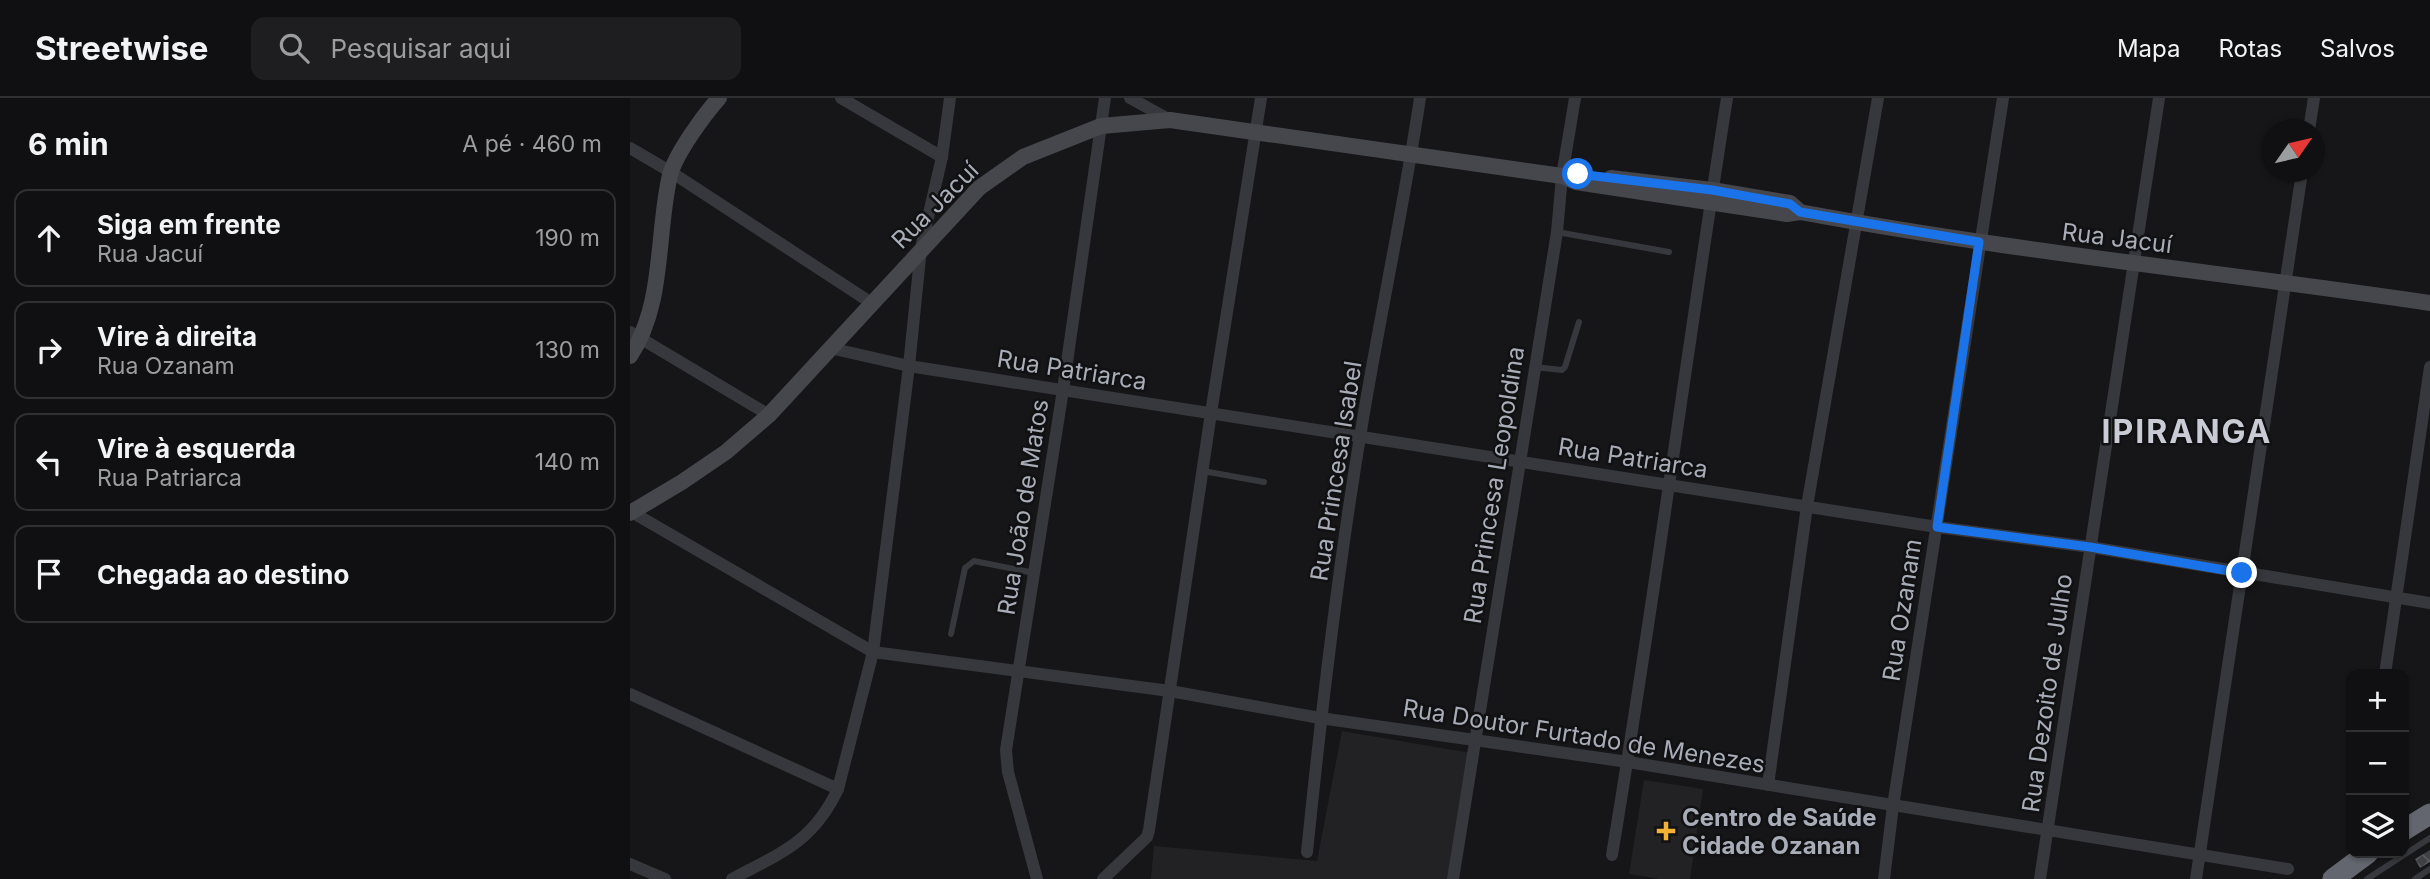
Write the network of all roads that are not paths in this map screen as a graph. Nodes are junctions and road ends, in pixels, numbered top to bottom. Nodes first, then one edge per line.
1 (719, 98) edge
2 (841, 98) edge
3 (950, 98) edge
4 (1105, 98) edge
5 (1130, 98) edge
6 (1261, 98) edge
7 (1420, 98) edge
8 (1575, 98) edge
9 (1727, 98) edge
10 (1878, 98) edge
11 (2003, 98) edge
12 (2159, 98) edge
13 (2314, 98) edge
14 (2311, 119) edge
15 (1170, 120) junction
16 (1101, 126) junction
17 (1256, 131) junction
18 (630, 148) edge
19 (1412, 155) junction
20 (942, 157) junction
21 (671, 172) junction
22 (1562, 176) junction
23 (2300, 182) edge
24 (1711, 197) junction
25 (1855, 222) junction
26 (1557, 232) junction
27 (1979, 242) junction
28 (921, 248) junction
29 (1670, 252) dead end
30 (2134, 263) junction
31 (2284, 281) junction
32 (2430, 303) edge
33 (873, 304) junction
34 (1579, 322) dead end
35 (636, 336) edge
36 (830, 348) junction
37 (630, 356) edge
38 (909, 366) junction
39 (1534, 367) junction
40 (2430, 367) edge
41 (1063, 390) junction
42 (1211, 413) junction
43 (769, 415) junction
44 (1360, 438) junction
45 (1519, 461) junction
46 (1203, 471) junction
47 (1264, 482) dead end
48 (1670, 485) junction
49 (1807, 506) junction
50 (630, 512) edge
51 (1937, 527) junction
52 (2090, 547) junction
53 (1034, 573) junction
54 (2242, 573) junction
55 (2395, 598) junction
56 (2430, 603) edge
57 (951, 634) dead end
58 (873, 652) junction
59 (2386, 669) edge
60 (1018, 671) junction
61 (1170, 691) junction
62 (630, 694) edge
63 (1320, 718) junction
64 (1475, 741) junction
65 (1628, 762) junction
66 (1768, 785) junction
67 (838, 789) junction
68 (1893, 806) junction
69 (2430, 814) edge
70 (2409, 827) edge
71 (2048, 831) junction
72 (2430, 838) edge
73 (1307, 852) dead end
74 (1612, 855) dead end
75 (2199, 856) junction
76 (2361, 858) edge
77 (630, 864) edge
78 (2288, 869) dead end
79 (2430, 869) edge
80 (665, 879) edge
81 (732, 879) edge
82 (1037, 879) edge
83 (1103, 879) edge
84 (1453, 879) edge
85 (1884, 879) edge
86 (2040, 879) edge
87 (2196, 879) edge
88 (2333, 879) edge
89 (2367, 879) edge
90 (2414, 879) edge

1 - 21 main road
2 - 20 street
3 - 20 street
4 - 16 street, Rua João de Matos
5 - 15 street
6 - 17 street
7 - 19 street, Rua Princesa Isabel
8 - 22 street, Rua Princesa Leopoldina
9 - 24 street
10 - 25 street
11 - 27 street, Rua Ozanam
12 - 30 street, Rua Dezoito de Julho
13 - 14 street
15 - 16 main road, Rua Jacuí
15 - 17 main road, Rua Jacuí
16 - 28 main road, Rua Jacuí
16 - 41 street, Rua João de Matos
17 - 19 main road, Rua Jacuí
17 - 42 street
18 - 21 street
19 - 22 main road, Rua Jacuí
19 - 44 street, Rua Princesa Isabel
20 - 28 street
21 - 33 street
21 - 35 main road
22 - 24 main road, Rua Jacuí
22 - 26 street, Rua Princesa Leopoldina
23 - 31 street
24 - 25 main road, Rua Jacuí
24 - 48 street
25 - 27 main road, Rua Jacuí
25 - 49 street
26 - 29 lane
26 - 39 street, Rua Princesa Leopoldina
27 - 30 main road, Rua Jacuí
27 - 51 street, Rua Ozanam
28 - 33 main road, Rua Jacuí
28 - 38 street
30 - 31 main road, Rua Jacuí
30 - 52 street, Rua Dezoito de Julho
31 - 32 main road, Rua Jacuí
31 - 54 street
33 - 36 main road, Rua Jacuí
34 - 39 lane
35 - 37 main road
35 - 43 street
36 - 38 street, Rua Patriarca
36 - 43 main road, Rua Jacuí
38 - 41 street, Rua Patriarca
38 - 58 street
39 - 45 street, Rua Princesa Leopoldina
40 - 55 street
41 - 42 street, Rua Patriarca
41 - 53 street, Rua João de Matos
42 - 44 street, Rua Patriarca
42 - 46 street
43 - 50 main road, Rua Jacuí
44 - 45 street, Rua Patriarca
44 - 63 street, Rua Princesa Isabel
45 - 48 street, Rua Patriarca
45 - 64 street, Rua Princesa Leopoldina
46 - 47 lane
46 - 61 street
48 - 49 street, Rua Patriarca
48 - 65 street
49 - 51 street, Rua Patriarca
49 - 66 street
50 - 58 street
51 - 52 street, Rua Patriarca
51 - 68 street, Rua Ozanam
52 - 54 street, Rua Patriarca
52 - 71 street, Rua Dezoito de Julho
53 - 57 lane
53 - 60 street, Rua João de Matos
54 - 55 street, Rua Patriarca
54 - 75 street
55 - 56 street, Rua Patriarca
55 - 59 street
58 - 60 street, Rua Doutor Furtado de Menezes
58 - 67 street
60 - 61 street, Rua Doutor Furtado de Menezes
60 - 82 street, Rua João de Matos
61 - 63 street, Rua Doutor Furtado de Menezes
61 - 83 street
62 - 67 street
63 - 64 street, Rua Doutor Furtado de Menezes
63 - 73 street, Rua Princesa Isabel
64 - 65 street, Rua Doutor Furtado de Menezes
64 - 84 street, Rua Princesa Leopoldina
65 - 66 street, Rua Doutor Furtado de Menezes
65 - 74 street
66 - 68 street, Rua Doutor Furtado de Menezes
67 - 81 street
68 - 71 street, Rua Doutor Furtado de Menezes
68 - 85 street, Rua Ozanam
69 - 70 highway
71 - 75 street, Rua Doutor Furtado de Menezes
71 - 86 street, Rua Dezoito de Julho
72 - 89 lane
75 - 78 street, Rua Doutor Furtado de Menezes
75 - 87 street
76 - 88 highway
77 - 80 street
79 - 90 lane

